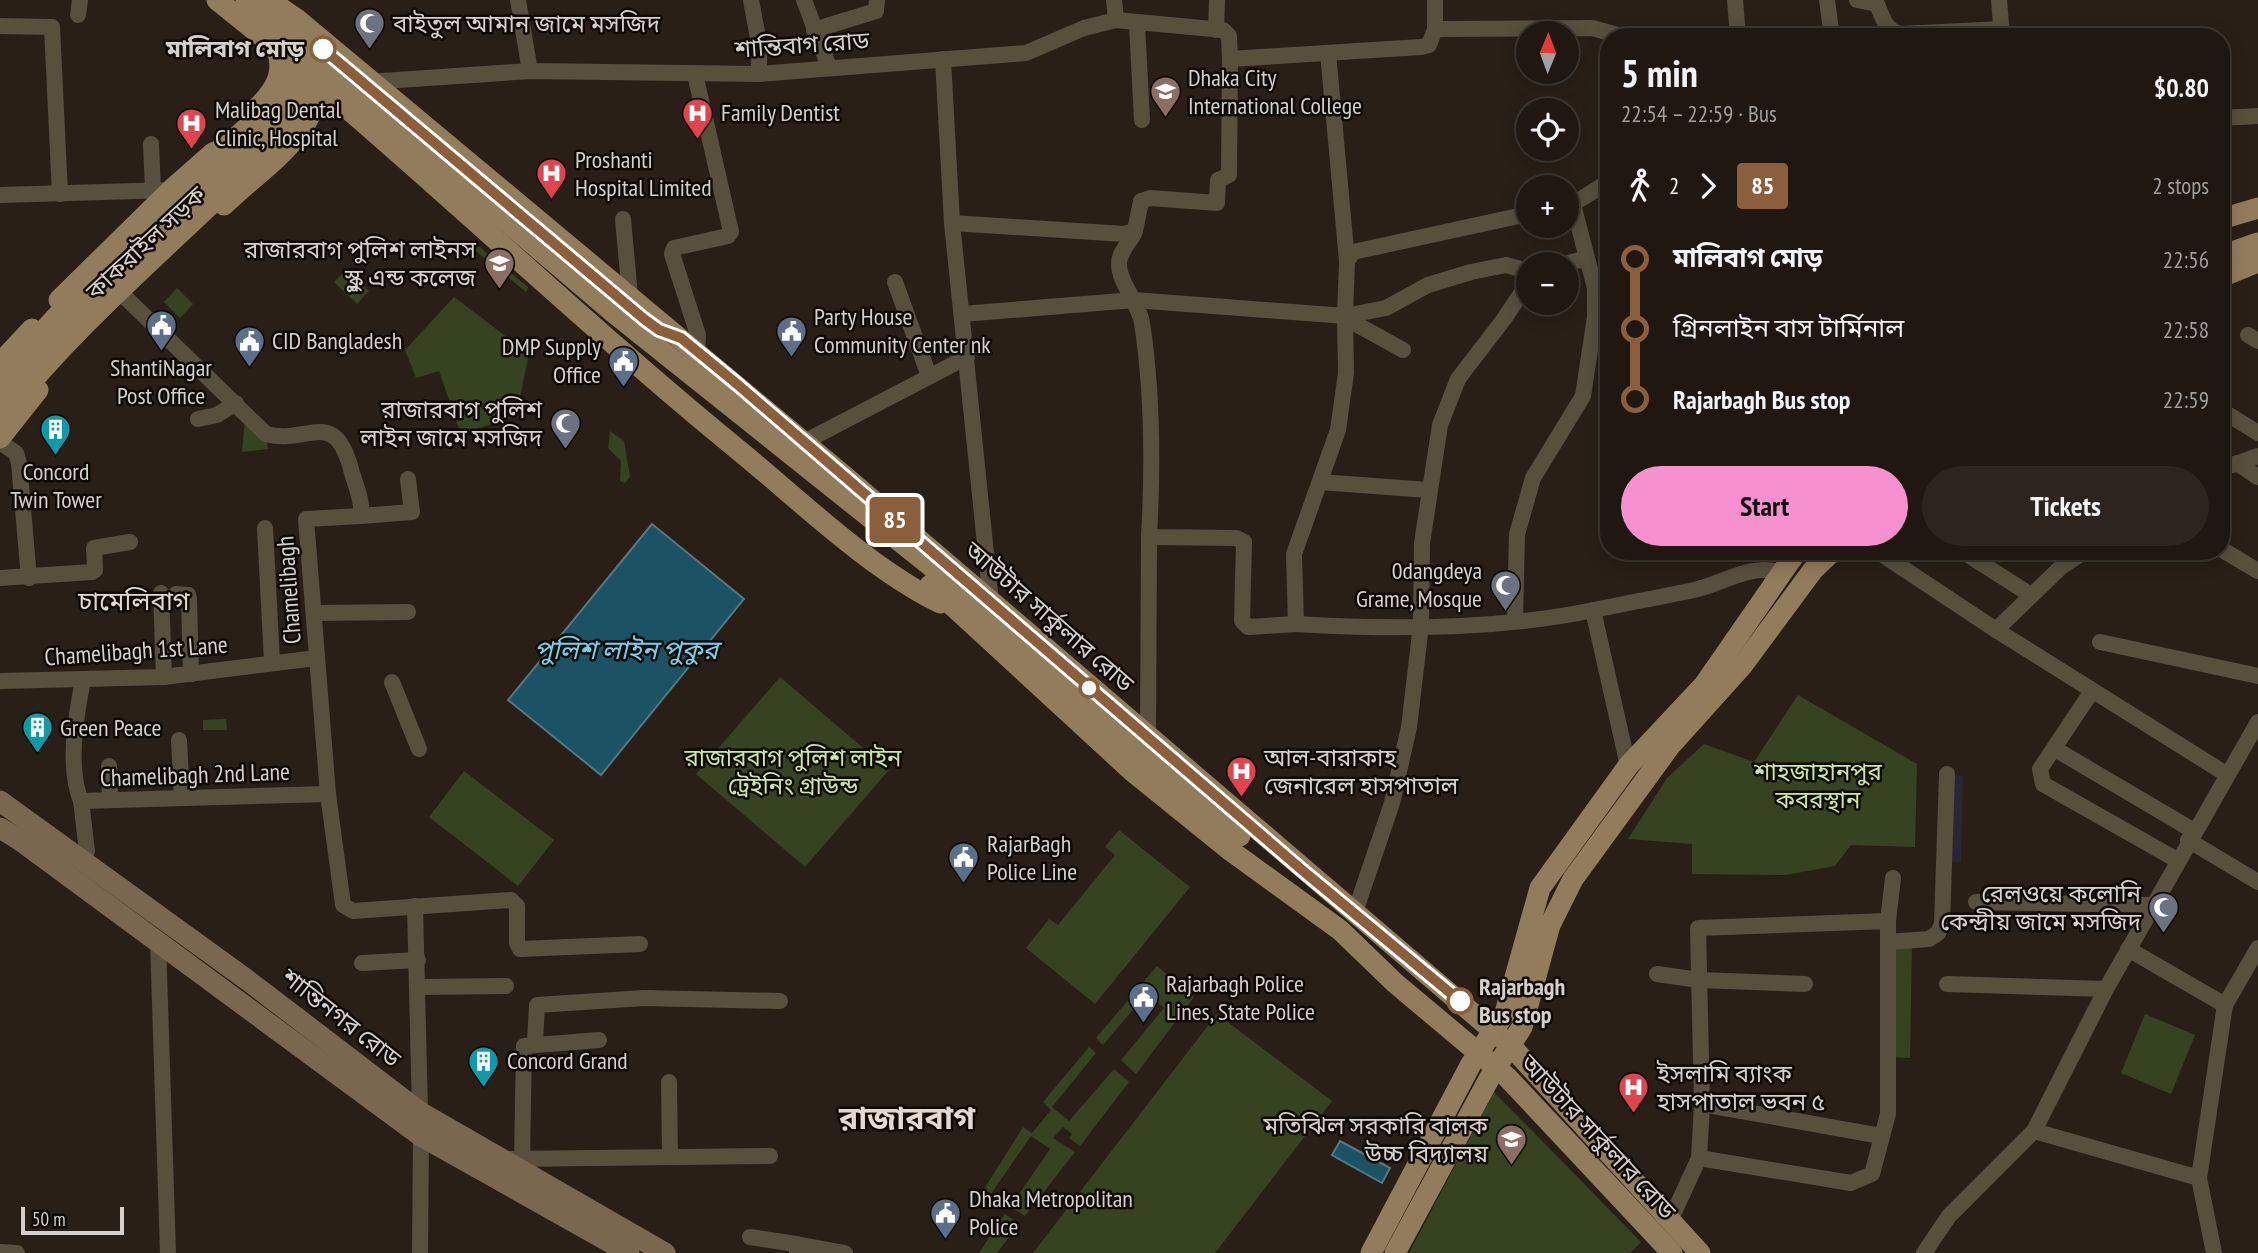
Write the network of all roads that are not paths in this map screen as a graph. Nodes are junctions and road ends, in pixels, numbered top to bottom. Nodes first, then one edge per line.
1 (217, 0) edge
2 (232, 0) edge
3 (246, 0) edge
4 (260, 0) edge
5 (269, 0) edge
6 (518, 0) edge
7 (751, 0) edge
8 (804, 0) edge
9 (877, 0) edge
10 (1114, 0) edge
11 (1217, 0) edge
12 (1435, 0) edge
13 (1735, 0) edge
14 (1827, 0) edge
15 (1857, 0) edge
16 (1999, 0) edge
17 (1116, 20) junction
18 (1137, 24) junction
19 (0, 26) edge
20 (1737, 28) edge
21 (1831, 28) edge
22 (1889, 28) edge
23 (2002, 28) edge
24 (1435, 29) junction
25 (814, 30) junction
26 (1222, 31) junction
27 (1600, 31) edge
28 (296, 40) junction
29 (1328, 53) junction
30 (943, 59) junction
31 (1230, 59) junction
32 (352, 65) junction
33 (829, 66) junction
34 (530, 71) junction
35 (317, 73) junction
36 (695, 74) junction
37 (760, 74) junction
38 (372, 82) junction
39 (2258, 116) edge
40 (2230, 118) edge
41 (1142, 120) dead end
42 (150, 144) dead end
43 (213, 153) junction
44 (1600, 187) edge
45 (162, 190) junction
46 (60, 194) junction
47 (0, 195) edge
48 (1579, 199) edge
49 (2258, 208) edge
50 (2230, 216) edge
51 (1516, 217) edge
52 (622, 219) dead end
53 (952, 223) junction
54 (2258, 229) edge
55 (1135, 231) junction
56 (1579, 233) edge
57 (2230, 239) edge
58 (2258, 243) edge
59 (2230, 254) edge
60 (1587, 258) junction
61 (1579, 260) edge
62 (1347, 261) junction
63 (2258, 262) edge
64 (1516, 268) edge
65 (2230, 273) edge
66 (895, 282) dead end
67 (630, 296) junction
68 (125, 297) junction
69 (1134, 300) junction
70 (1516, 300) edge
71 (961, 314) junction
72 (1345, 317) junction
73 (689, 345) junction
74 (1403, 350) dead end
75 (967, 357) junction
76 (0, 363) edge
77 (929, 376) junction
78 (0, 379) edge
79 (0, 401) edge
80 (236, 404) junction
81 (2230, 416) edge
82 (198, 419) dead end
83 (0, 420) edge
84 (2258, 433) edge
85 (0, 440) edge
86 (804, 442) junction
87 (2258, 456) edge
88 (2237, 463) junction
89 (2230, 466) edge
90 (2258, 477) edge
91 (408, 479) dead end
92 (1320, 482) junction
93 (1428, 490) junction
94 (361, 516) junction
95 (265, 528) dead end
96 (1149, 537) junction
97 (130, 541) dead end
98 (2230, 554) edge
99 (1790, 560) edge
100 (1824, 560) edge
101 (1891, 560) edge
102 (1976, 560) edge
103 (2069, 560) edge
104 (2258, 571) edge
105 (1780, 572) junction
106 (0, 578) edge
107 (29, 578) junction
108 (2031, 595) junction
109 (991, 602) junction
110 (1593, 610) junction
111 (408, 612) dead end
112 (314, 613) junction
113 (963, 618) junction
114 (1515, 620) junction
115 (1296, 624) junction
116 (1421, 625) junction
117 (1996, 630) junction
118 (2100, 642) dead end
119 (316, 658) junction
120 (272, 662) junction
121 (191, 674) junction
122 (2258, 676) edge
123 (164, 677) junction
124 (83, 680) junction
125 (0, 681) edge
126 (392, 682) dead end
127 (2092, 691) junction
128 (2258, 722) edge
129 (1148, 737) junction
130 (179, 740) dead end
131 (2253, 740) edge
132 (419, 748) dead end
133 (2055, 749) junction
134 (109, 766) dead end
135 (1628, 766) junction
136 (1947, 774) dead end
137 (2226, 774) junction
138 (328, 794) junction
139 (182, 798) junction
140 (110, 800) junction
141 (0, 801) edge
142 (82, 801) junction
143 (0, 828) edge
144 (2191, 836) junction
145 (81, 858) junction
146 (2177, 860) junction
147 (1302, 870) junction
148 (1893, 878) dead end
149 (2258, 883) edge
150 (1976, 902) dead end
151 (2153, 905) junction
152 (415, 906) junction
153 (1355, 912) junction
154 (1888, 921) junction
155 (165, 933) junction
156 (1888, 942) junction
157 (640, 944) dead end
158 (2258, 948) edge
159 (2129, 949) junction
160 (418, 960) junction
161 (362, 963) dead end
162 (1657, 974) dead end
163 (1699, 980) junction
164 (1805, 984) dead end
165 (1947, 984) dead end
166 (506, 986) dead end
167 (418, 987) junction
168 (2106, 989) junction
169 (780, 1001) dead end
170 (2225, 1005) junction
171 (1494, 1030) junction
172 (599, 1040) dead end
173 (535, 1044) junction
174 (1511, 1046) junction
175 (1478, 1052) junction
176 (1496, 1068) junction
177 (669, 1082) dead end
178 (1702, 1104) junction
179 (420, 1112) junction
180 (2034, 1131) junction
181 (421, 1136) junction
182 (1881, 1136) junction
183 (670, 1156) junction
184 (770, 1156) dead end
185 (522, 1158) junction
186 (1699, 1158) junction
187 (500, 1159) junction
188 (2199, 1178) junction
189 (1670, 1221) junction
190 (750, 1237) dead end
191 (617, 1249) edge
192 (797, 1249) edge
193 (0, 1252) edge
194 (17, 1253) edge
195 (168, 1253) edge
196 (420, 1253) edge
197 (666, 1253) edge
198 (845, 1253) edge
199 (1371, 1253) edge
200 (1395, 1253) edge
201 (1672, 1253) edge
202 (1700, 1253) edge
203 (1924, 1253) edge
204 (2214, 1253) edge

1 - 28 main road, আউটার সার্কুলার রোড
2 - 28 main road
3 - 28 main road, bridge
4 - 28 main road, আউটার সার্কুলার রোড
5 - 28 main road, আউটার সার্কুলার রোড
6 - 34 street
7 - 37 street
8 - 25 street
9 - 25 street
10 - 17 street
11 - 26 street
12 - 24 street
13 - 20 street
14 - 21 street
15 - 22 street
16 - 23 street
17 - 18 street, শান্তিবাগ রোড
17 - 30 street, শান্তিবাগ রোড
18 - 26 street, শান্তিবাগ রোড
18 - 41 street
19 - 46 street
24 - 27 street
24 - 29 street
25 - 33 street
26 - 31 street
28 - 32 main road, আউটার সার্কুলার রোড
28 - 35 main road, bridge
28 - 35 main road, আউটার সার্কুলার রোড
28 - 43 main road
28 - 73 main road, আউটার সার্কুলার রোড
28 - 78 main road, bridge
28 - 79 main road, bridge
28 - 147 main road, bridge
29 - 31 street
29 - 62 street
30 - 33 street, শান্তিবাগ রোড
30 - 53 street
31 - 55 street
32 - 35 main road, কাকরাইল সড়ক
32 - 38 main road, আউটার সার্কুলার রোড
33 - 37 street, শান্তিবাগ রোড
34 - 36 street, শান্তিবাগ রোড
34 - 38 street, শান্তিবাগ রোড
35 - 38 street, শান্তিবাগ রোড
35 - 43 main road, কাকরাইল সড়ক
35 - 68 main road, কাকরাইল সড়ক
35 - 83 main road, bridge
35 - 113 main road
35 - 113 main road, আউটার সার্কুলার রোড
36 - 37 street, শান্তিবাগ রোড
36 - 73 street
38 - 67 main road, আউটার সার্কুলার রোড
39 - 40 street
42 - 45 street
43 - 45 main road, কাকরাইল সড়ক
44 - 48 street
45 - 46 street
45 - 76 main road, কাকরাইল সড়ক
46 - 47 street
49 - 50 main road
51 - 62 street
52 - 67 street
53 - 55 street
53 - 71 street
54 - 57 main road
55 - 69 street
56 - 60 street
58 - 59 main road
60 - 61 street
60 - 114 street
62 - 72 street
63 - 65 main road
64 - 72 street
66 - 77 street
67 - 73 main road, আউটার সার্কুলার রোড
68 - 80 street
68 - 85 main road, কাকরাইল সড়ক
69 - 71 street
69 - 72 street
69 - 96 street
70 - 93 street
71 - 75 street
72 - 74 street
72 - 92 street
73 - 86 main road, আউটার সার্কুলার রোড
75 - 77 street
75 - 109 street
77 - 86 street
80 - 82 street
80 - 94 street
81 - 84 street
85 - 107 street
86 - 109 main road, আউটার সার্কুলার রোড
87 - 88 street
88 - 89 street
88 - 90 street
91 - 94 street
92 - 93 street
92 - 115 street
93 - 116 street
94 - 112 street, Chamelibagh
95 - 120 street
96 - 115 street
96 - 129 street
97 - 107 street
98 - 104 street
99 - 105 main road
100 - 174 main road
101 - 117 street
102 - 108 street
103 - 108 street
105 - 110 street
105 - 135 main road
106 - 107 street
108 - 117 street
109 - 113 main road
109 - 129 main road, আউটার সার্কুলার রোড
110 - 114 street
110 - 135 street
111 - 112 street
112 - 119 street, Chamelibagh
113 - 175 main road, আউটার সার্কুলার রোড
114 - 116 street
115 - 116 street
116 - 153 street
117 - 127 street
118 - 122 street
119 - 120 street, Chamelibagh 1st Lane
119 - 138 street, Chamelibagh
120 - 121 street, Chamelibagh 1st Lane
121 - 123 street, Chamelibagh 1st Lane
121 - 123 street
123 - 124 street, Chamelibagh 1st Lane
124 - 125 street, Chamelibagh 1st Lane
124 - 142 street
126 - 132 street
127 - 133 street
127 - 137 street
128 - 131 street
129 - 147 main road, আউটার সার্কুলার রোড
130 - 139 street
131 - 137 street
133 - 144 street
133 - 146 street
134 - 140 street
135 - 171 main road
136 - 156 street
137 - 144 street
138 - 139 street, Chamelibagh 2nd Lane
138 - 152 street, Chamelibagh
139 - 140 street, Chamelibagh 2nd Lane
140 - 142 street, Chamelibagh 2nd Lane
141 - 145 main road, শান্তিনগর রোড
142 - 145 street, Chamelibagh 2nd Lane
143 - 155 main road, শান্তিনগর রোড
144 - 146 street
144 - 149 street
145 - 155 main road, শান্তিনগর রোড
146 - 151 street
147 - 153 main road, আউটার সার্কুলার রোড
148 - 154 street
150 - 151 street
151 - 159 street
152 - 157 street, Chamelibagh
152 - 160 street
153 - 171 main road, আউটার সার্কুলার রোড
154 - 156 street
154 - 163 street
155 - 179 main road, শান্তিনগর রোড
155 - 181 main road, শান্তিনগর রোড
155 - 195 street
156 - 182 street
158 - 170 street
159 - 168 street
159 - 170 street
160 - 161 street
160 - 167 street
162 - 163 street
163 - 164 street
163 - 178 street
165 - 168 street
166 - 167 street
167 - 179 street
168 - 180 street
169 - 173 street
170 - 188 street
171 - 174 main road, আউটার সার্কুলার রোড
171 - 175 main road
172 - 173 street
173 - 185 street
174 - 176 main road
174 - 189 main road, আউটার সার্কুলার রোড
175 - 176 main road, আউটার সার্কুলার রোড
175 - 199 main road
176 - 200 main road
176 - 201 main road, আউটার সার্কুলার রোড
177 - 183 street
178 - 182 street
178 - 186 street
179 - 187 main road, শান্তিনগর রোড
180 - 188 street
180 - 203 street
181 - 191 main road, শান্তিনগর রোড
181 - 196 street
182 - 186 street
183 - 184 street
183 - 185 street
185 - 187 street
186 - 189 street
187 - 197 main road, শান্তিনগর রোড
188 - 204 street
189 - 202 main road, আউটার সার্কুলার রোড
190 - 192 street
192 - 198 street
193 - 194 street

